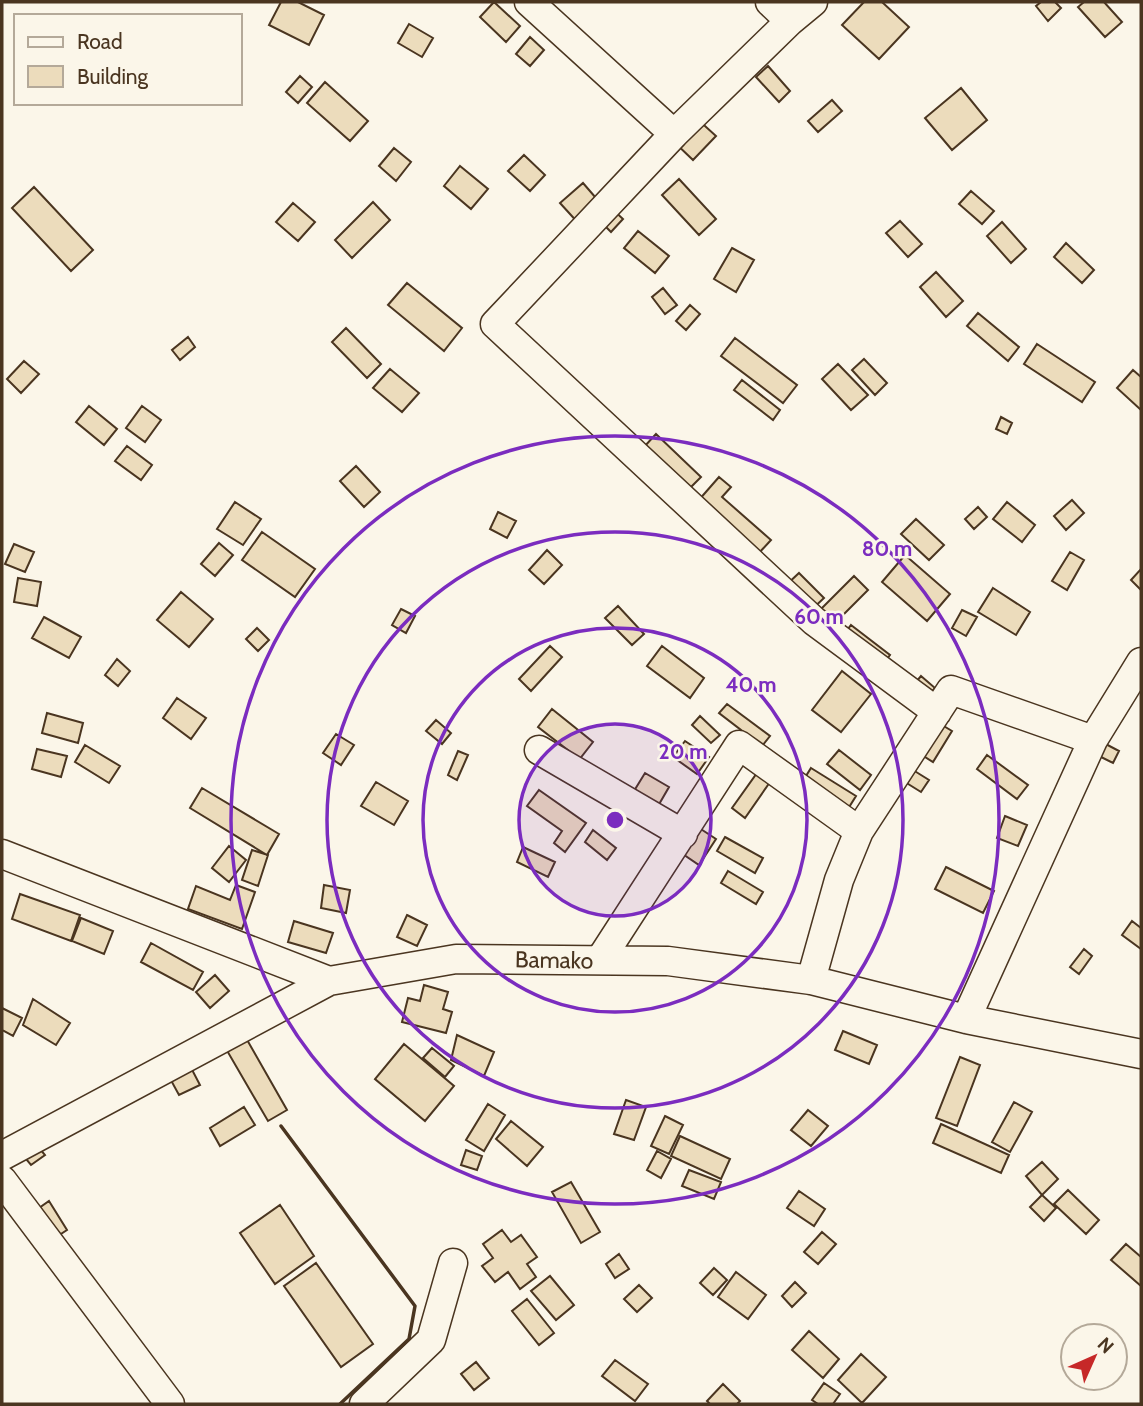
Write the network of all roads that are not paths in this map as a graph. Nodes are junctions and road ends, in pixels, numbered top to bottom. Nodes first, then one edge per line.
1 (529, 2) edge
2 (770, 2) edge
3 (813, 2) edge
4 (790, 21) junction
5 (674, 134) junction
6 (1141, 663) edge
7 (937, 712) junction
8 (1093, 740) junction
9 (539, 750) dead end
10 (859, 831) junction
11 (682, 834) junction
12 (2, 854) edge
13 (600, 960) junction
14 (811, 980) junction
15 (329, 981) junction
16 (966, 1019) junction
17 (1141, 1054) edge
18 (2, 1156) edge
19 (2, 1180) edge
20 (453, 1263) dead end
21 (170, 1404) edge
22 (363, 1404) edge

1 - 5 street
2 - 4 street
3 - 4 street
4 - 5 street
5 - 7 street
6 - 8 street
7 - 8 street
7 - 10 street
8 - 16 street
9 - 11 street
10 - 11 street
10 - 14 street
11 - 13 street
12 - 15 street
13 - 14 street, Bamako
13 - 15 street, Bamako
14 - 16 street, Bamako
15 - 18 street, Bamako
16 - 17 street, Bamako
19 - 21 street
20 - 22 street

